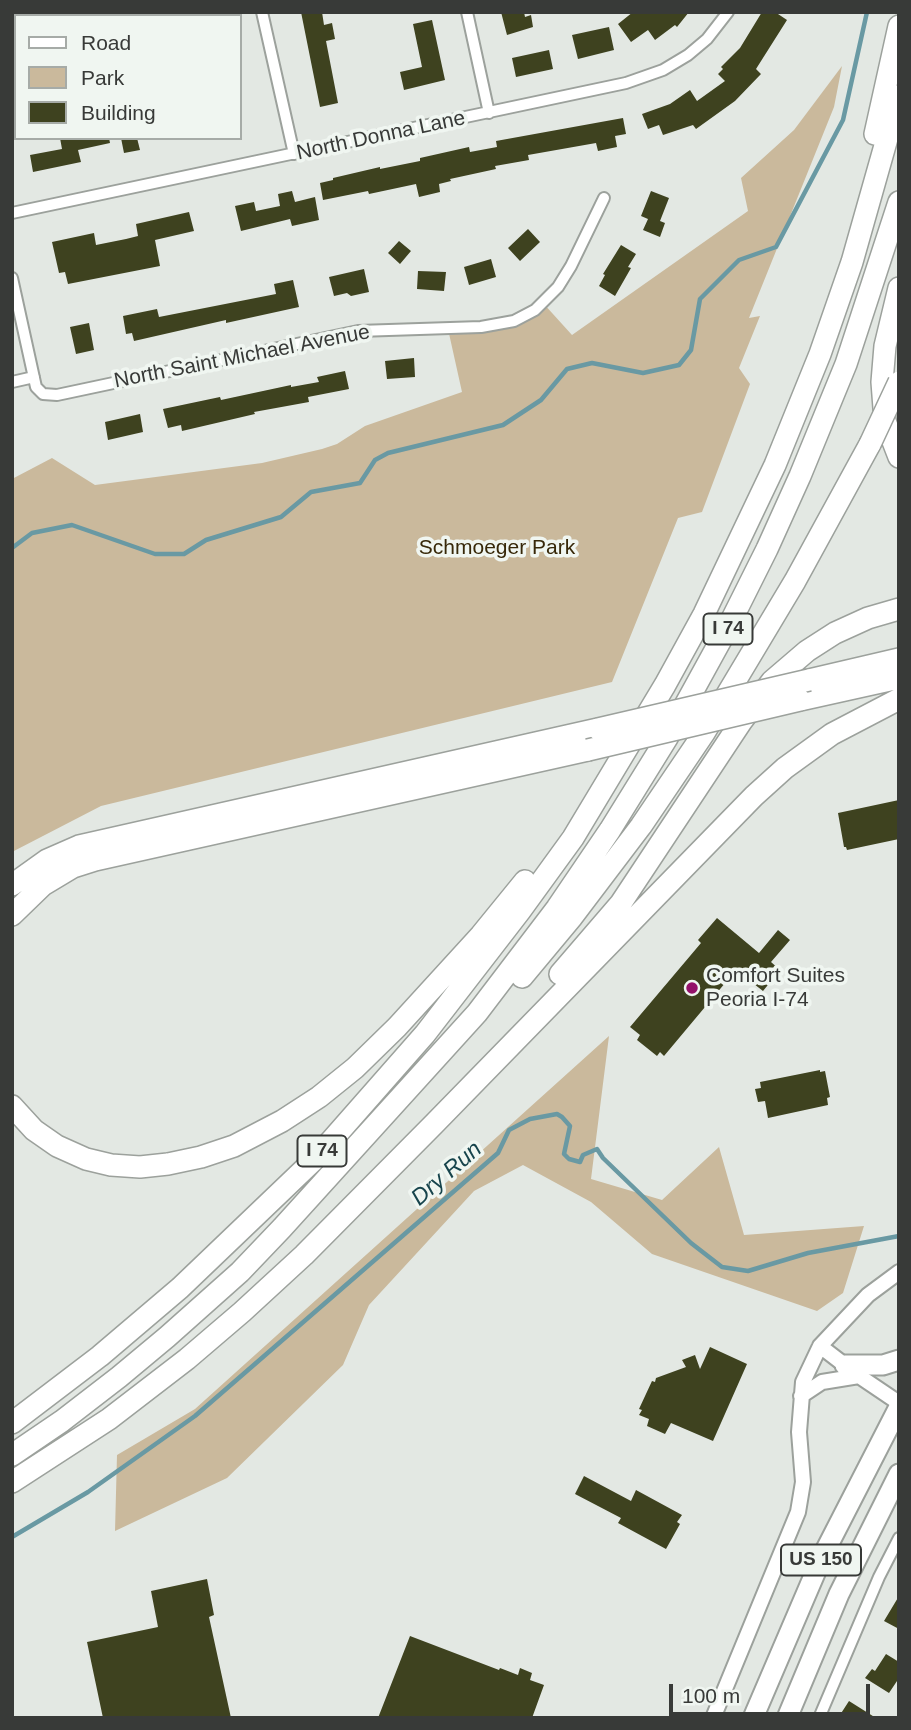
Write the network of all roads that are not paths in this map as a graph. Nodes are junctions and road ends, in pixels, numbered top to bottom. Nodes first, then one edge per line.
1 (262, 12) edge
2 (467, 12) edge
3 (728, 12) edge
4 (899, 26) edge
5 (899, 96) edge
6 (489, 113) junction
7 (293, 154) junction
8 (604, 198) dead end
9 (899, 202) edge
10 (12, 213) edge
11 (12, 278) edge
12 (899, 288) edge
13 (831, 323) junction
14 (34, 377) junction
15 (12, 382) edge
16 (899, 382) edge
17 (899, 457) edge
18 (899, 609) edge
19 (899, 658) edge
20 (899, 678) edge
21 (899, 699) edge
22 (573, 838) junction
23 (12, 885) edge
24 (12, 915) edge
25 (477, 1013) junction
26 (12, 1106) edge
27 (304, 1255) junction
28 (899, 1272) edge
29 (820, 1346) junction
30 (899, 1360) edge
31 (852, 1371) junction
32 (801, 1396) junction
33 (899, 1405) edge
34 (12, 1423) edge
35 (12, 1455) edge
36 (899, 1474) edge
37 (12, 1482) edge
38 (899, 1538) edge
39 (713, 1718) edge
40 (753, 1718) edge
41 (786, 1718) edge
42 (819, 1718) edge

1 - 7 street
2 - 6 street
3 - 6 street, North Donna Lane
4 - 13 highway
5 - 13 highway, I 74
6 - 7 street, North Donna Lane
7 - 10 street, North Donna Lane
8 - 14 street, North Saint Michael Avenue
9 - 25 highway, I 74
11 - 14 street
12 - 17 highway
13 - 22 highway, I 74
14 - 15 street
16 - 25 highway, bridge
18 - 27 highway
19 - 23 highway, bridge
20 - 24 highway, bridge
21 - 27 highway
22 - 26 highway
22 - 34 highway, I 74
25 - 35 highway, I 74
27 - 37 highway
28 - 29 street
29 - 31 street
29 - 32 street
30 - 31 highway
31 - 32 street
31 - 33 street
32 - 39 street
33 - 40 highway, US 150
36 - 41 highway, US 150
38 - 42 street

